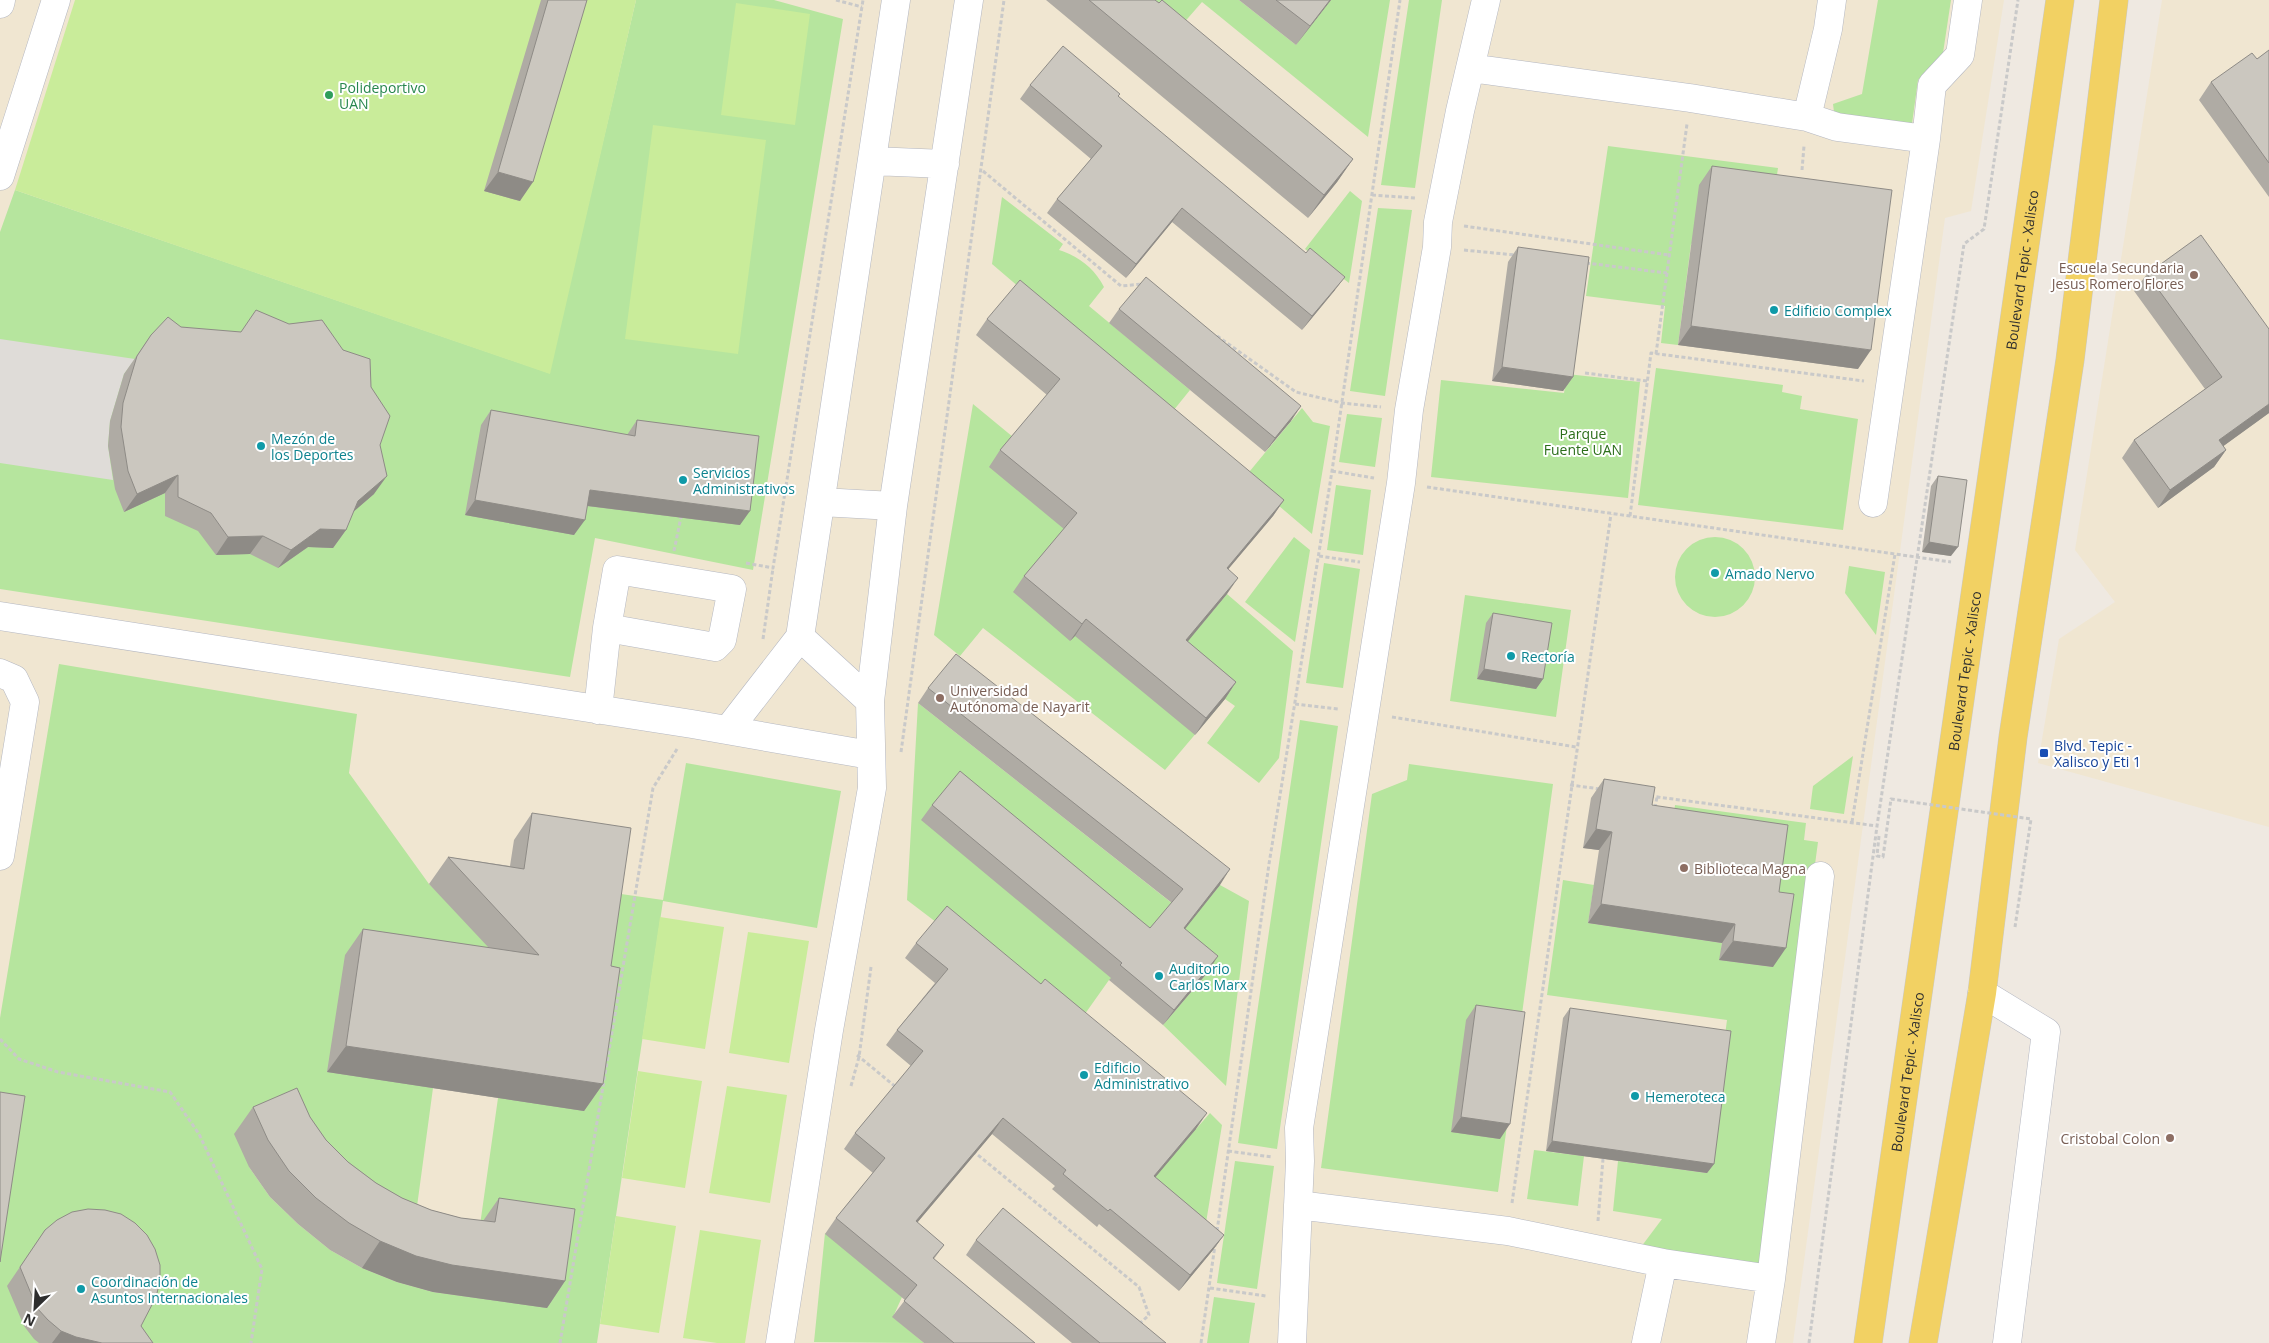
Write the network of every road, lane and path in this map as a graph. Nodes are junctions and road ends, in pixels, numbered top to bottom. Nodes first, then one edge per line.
1 (1, 0) edge
2 (56, 0) edge
3 (836, 0) edge
4 (863, 0) edge
5 (896, 0) edge
6 (969, 0) edge
7 (1004, 0) edge
8 (1400, 0) edge
9 (1486, 0) edge
10 (1832, 0) edge
11 (1968, 0) edge
12 (2018, 0) edge
13 (2060, 0) edge
14 (2114, 0) edge
15 (0, 4) edge
16 (862, 7) junction
17 (1470, 68) junction
18 (1690, 98) junction
19 (1808, 118) junction
20 (8, 129) edge
21 (1926, 139) junction
22 (872, 161) junction
23 (945, 164) junction
24 (982, 170) junction
25 (0, 176) edge
26 (1372, 195) junction
27 (1440, 223) junction
28 (1669, 255) junction
29 (1524, 256) edge
30 (1581, 262) edge
31 (1667, 273) junction
32 (1144, 283) edge
33 (1216, 335) edge
34 (1656, 354) junction
35 (1584, 373) dead end
36 (1647, 381) junction
37 (1891, 385) junction
38 (1342, 402) junction
39 (1409, 410) junction
40 (1332, 471) junction
41 (1401, 483) junction
42 (821, 502) junction
43 (1873, 503) dead end
44 (893, 506) junction
45 (1611, 514) junction
46 (1630, 516) junction
47 (681, 517) edge
48 (682, 552) dead end
49 (1895, 554) junction
50 (1319, 556) junction
51 (1918, 557) junction
52 (745, 563) dead end
53 (1388, 566) junction
54 (1978, 567) junction
55 (773, 568) junction
56 (0, 616) edge
57 (607, 628) junction
58 (800, 637) junction
59 (762, 646) dead end
60 (0, 673) edge
61 (870, 701) junction
62 (1295, 704) junction
63 (598, 710) junction
64 (1364, 712) junction
65 (692, 724) junction
66 (728, 730) junction
67 (1576, 747) junction
68 (870, 755) junction
69 (900, 761) dead end
70 (1570, 785) junction
71 (1609, 790) edge
72 (1647, 796) edge
73 (1656, 797) junction
74 (1654, 816) edge
75 (1852, 822) junction
76 (1877, 826) junction
77 (1877, 836) junction
78 (0, 856) edge
79 (1820, 876) dead end
80 (2015, 927) dead end
81 (872, 958) dead end
82 (1982, 993) junction
83 (829, 1030) junction
84 (0, 1039) edge
85 (859, 1057) junction
86 (849, 1093) dead end
87 (904, 1094) edge
88 (972, 1150) edge
89 (1228, 1150) junction
90 (1603, 1159) edge
91 (1300, 1161) junction
92 (1298, 1205) junction
93 (1508, 1231) junction
94 (1595, 1248) junction
95 (1663, 1263) junction
96 (1771, 1279) junction
97 (1210, 1288) junction
98 (1294, 1300) junction
99 (1136, 1328) edge
100 (250, 1343) edge
101 (560, 1343) edge
102 (780, 1343) edge
103 (1201, 1343) edge
104 (1292, 1343) edge
105 (1646, 1343) edge
106 (1761, 1343) edge
107 (1810, 1343) edge
108 (1868, 1343) edge
109 (1924, 1343) edge
110 (2007, 1343) edge

1 - 15 street
2 - 20 street
3 - 16 path
4 - 16 path
5 - 22 street
6 - 23 street
7 - 24 path
8 - 26 path
9 - 17 street
10 - 19 street
11 - 21 street
12 - 51 path
13 - 54 main road, Boulevard Tepic - Xalisco
14 - 82 main road
16 - 55 path
17 - 18 street
17 - 27 street
18 - 19 street
18 - 28 path
19 - 21 street
20 - 25 street
21 - 37 street
22 - 23 street
22 - 42 street
23 - 44 street
24 - 32 path
24 - 69 path
26 - 27 path
26 - 38 path
27 - 28 path
27 - 29 path
27 - 39 street
28 - 31 path
30 - 31 path
31 - 34 path
33 - 38 path
34 - 36 path
34 - 37 path
35 - 36 path
36 - 46 path
37 - 43 street
38 - 39 path
38 - 40 path
39 - 41 street
40 - 41 path
40 - 50 path
41 - 45 path
41 - 53 street
42 - 44 street
42 - 58 street
44 - 61 street
45 - 46 path
45 - 67 path
46 - 49 path
47 - 48 path
49 - 51 path
49 - 75 path
50 - 53 path
50 - 62 path
51 - 54 path
51 - 76 path
52 - 55 path
53 - 64 street
54 - 108 main road, Boulevard Tepic - Xalisco
55 - 59 path
56 - 63 street
57 - 57 street
57 - 63 street
58 - 61 street
58 - 66 street
60 - 78 street
61 - 68 street
62 - 64 path
62 - 89 path
63 - 65 street
64 - 67 path
64 - 91 street
65 - 66 street
65 - 101 path
66 - 68 street
67 - 70 path
68 - 83 street
70 - 71 path
70 - 93 path
72 - 73 path
73 - 74 path
73 - 75 path
75 - 76 path
76 - 77 path
77 - 80 path, bridge
77 - 107 path
79 - 96 street
81 - 85 path
82 - 109 main road
82 - 110 street
83 - 85 path
83 - 102 street
84 - 100 path
85 - 86 path
85 - 87 path
88 - 99 path
89 - 91 path
89 - 97 path
90 - 94 path
91 - 92 street
92 - 93 street
92 - 98 street
93 - 94 street
94 - 95 street
95 - 96 street
95 - 105 street
96 - 106 street
97 - 98 path
97 - 103 path
98 - 104 street

